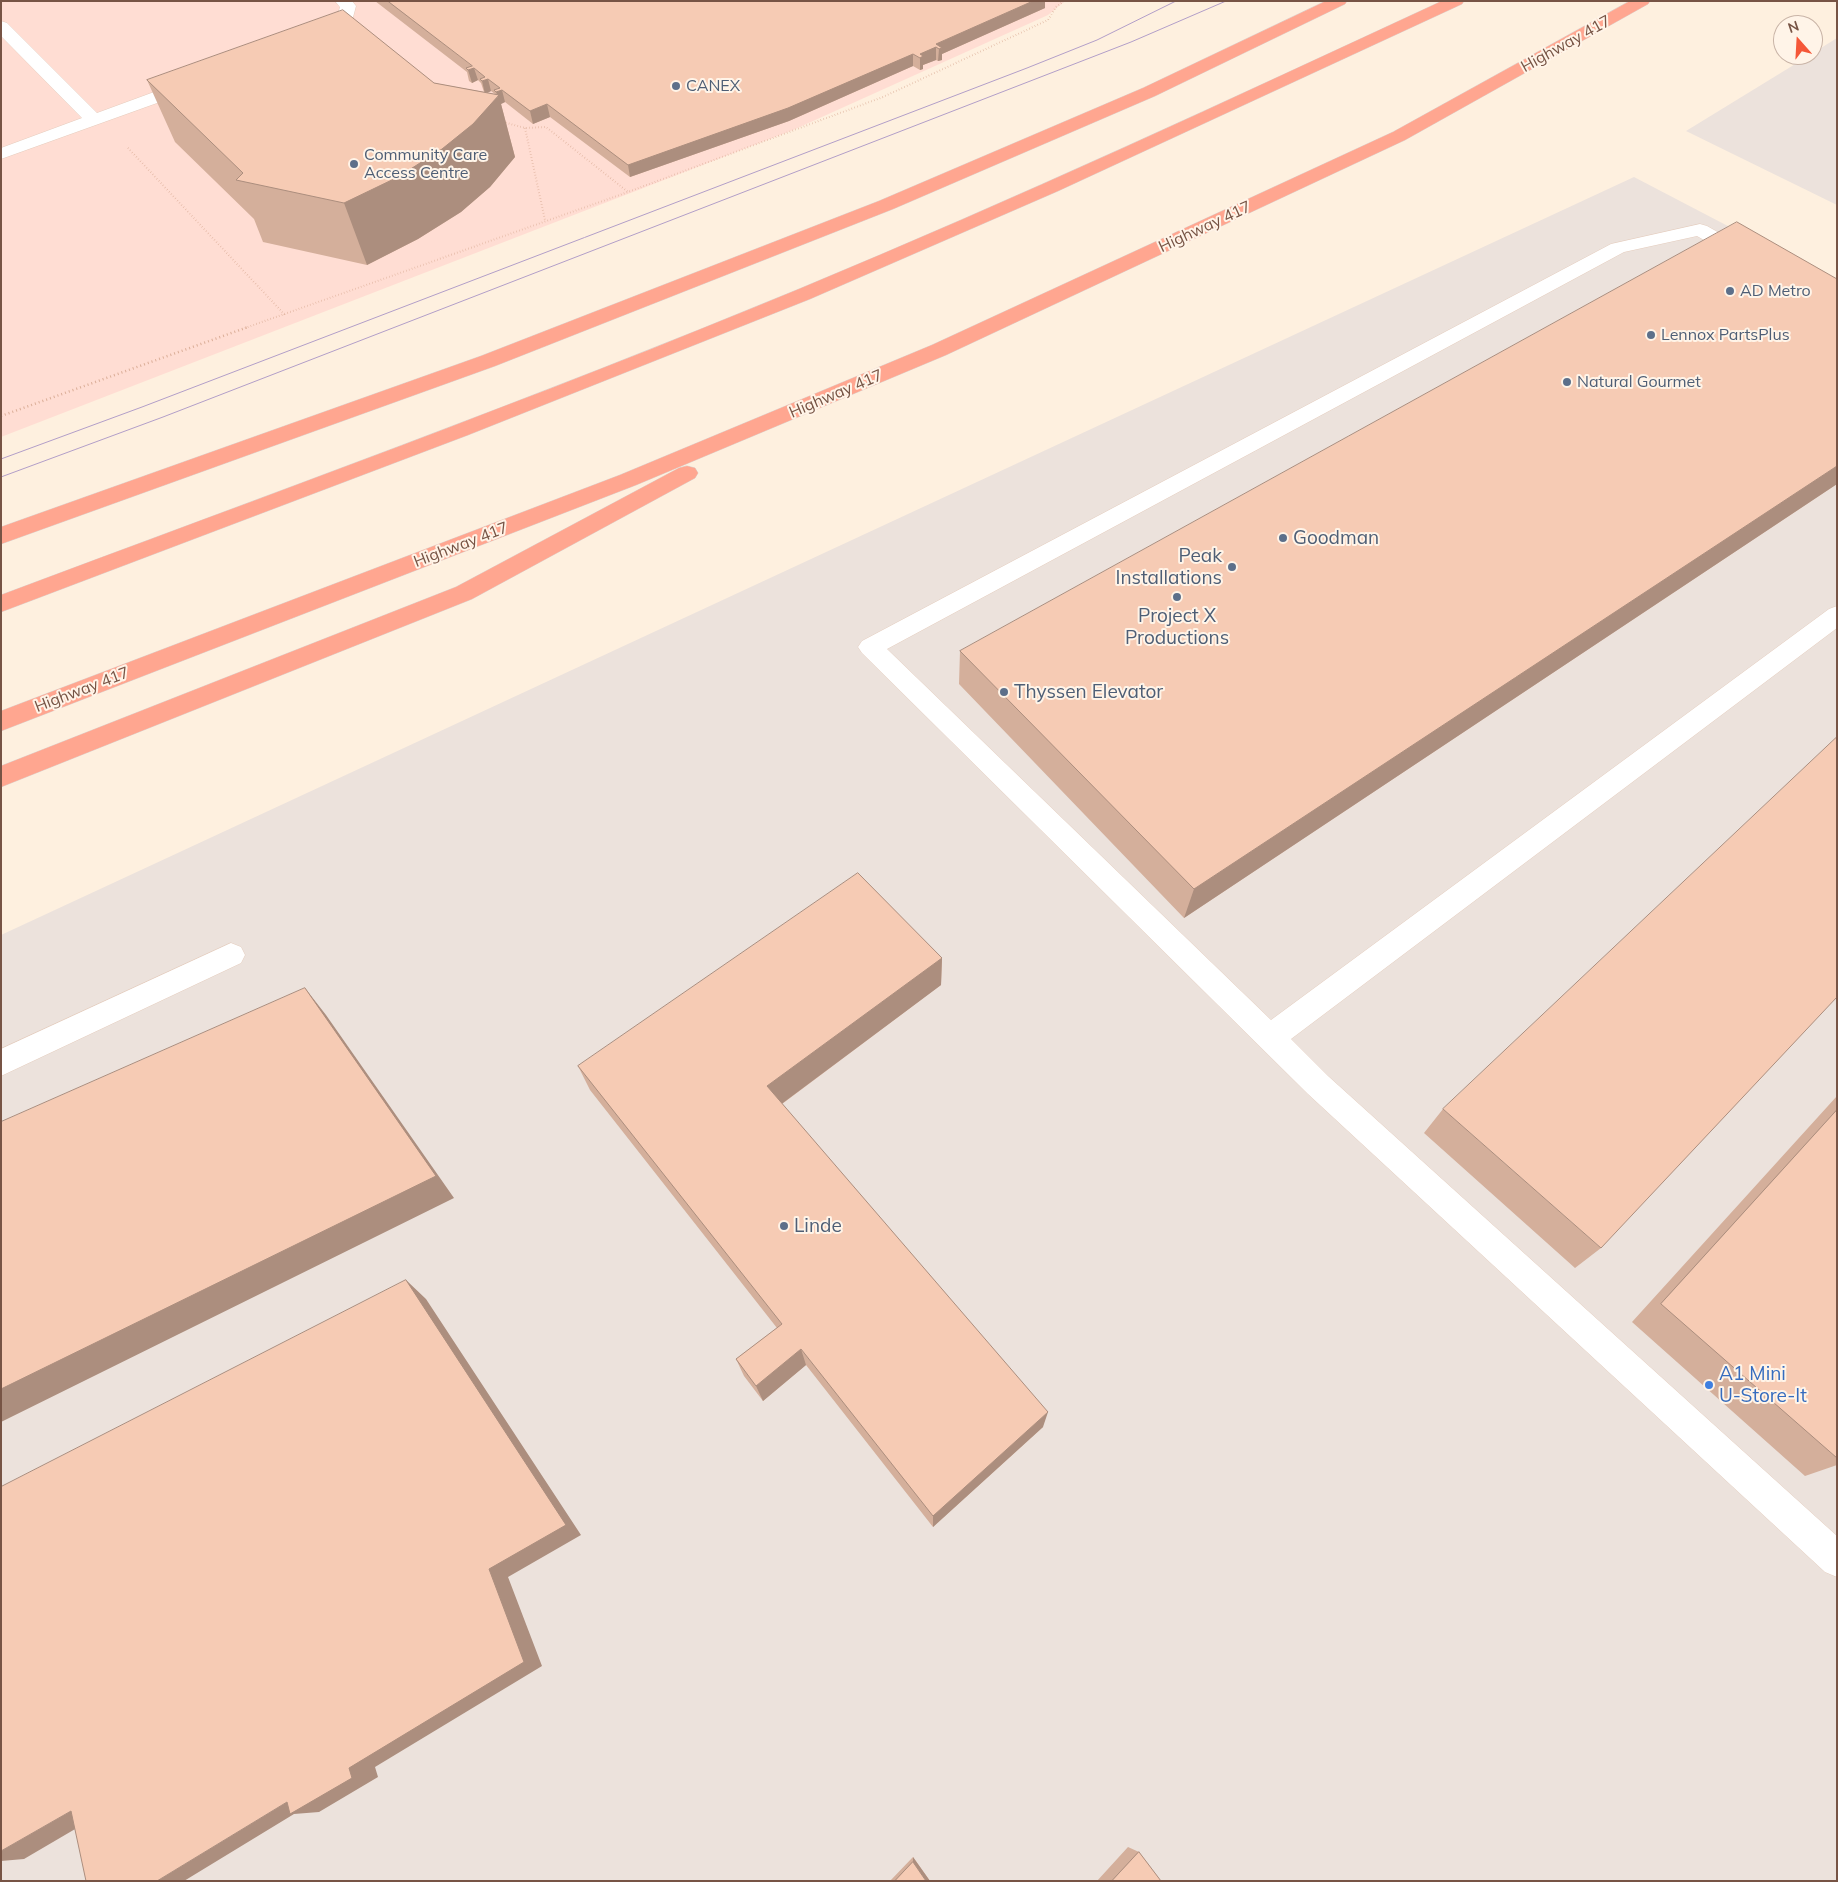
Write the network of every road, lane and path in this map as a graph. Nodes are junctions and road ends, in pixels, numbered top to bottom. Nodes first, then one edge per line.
1 (343, 1) edge
2 (1064, 1) edge
3 (1339, 1) edge
4 (1456, 1) edge
5 (1642, 1) edge
6 (1, 26) edge
7 (306, 44) edge
8 (206, 80) edge
9 (93, 119) junction
10 (499, 121) dead end
11 (524, 128) junction
12 (124, 144) dead end
13 (1, 154) edge
14 (628, 192) junction
15 (545, 220) junction
16 (1760, 265) edge
17 (285, 315) junction
18 (820, 400) junction
19 (1, 416) edge
20 (1, 536) edge
21 (1, 604) edge
22 (1837, 615) edge
23 (1, 721) edge
24 (1, 777) edge
25 (231, 955) dead end
26 (1270, 1038) junction
27 (1, 1063) edge
28 (1837, 1560) edge

1 - 7 lane
2 - 14 path
3 - 20 highway
4 - 21 highway
5 - 18 highway, Highway 417
6 - 9 lane
8 - 9 lane
9 - 13 lane
10 - 11 path
11 - 14 path
11 - 15 path
12 - 17 path
14 - 15 path
15 - 17 path
16 - 26 lane
17 - 19 path
18 - 23 highway, Highway 417
18 - 24 highway
22 - 26 lane
25 - 27 lane
26 - 28 lane

